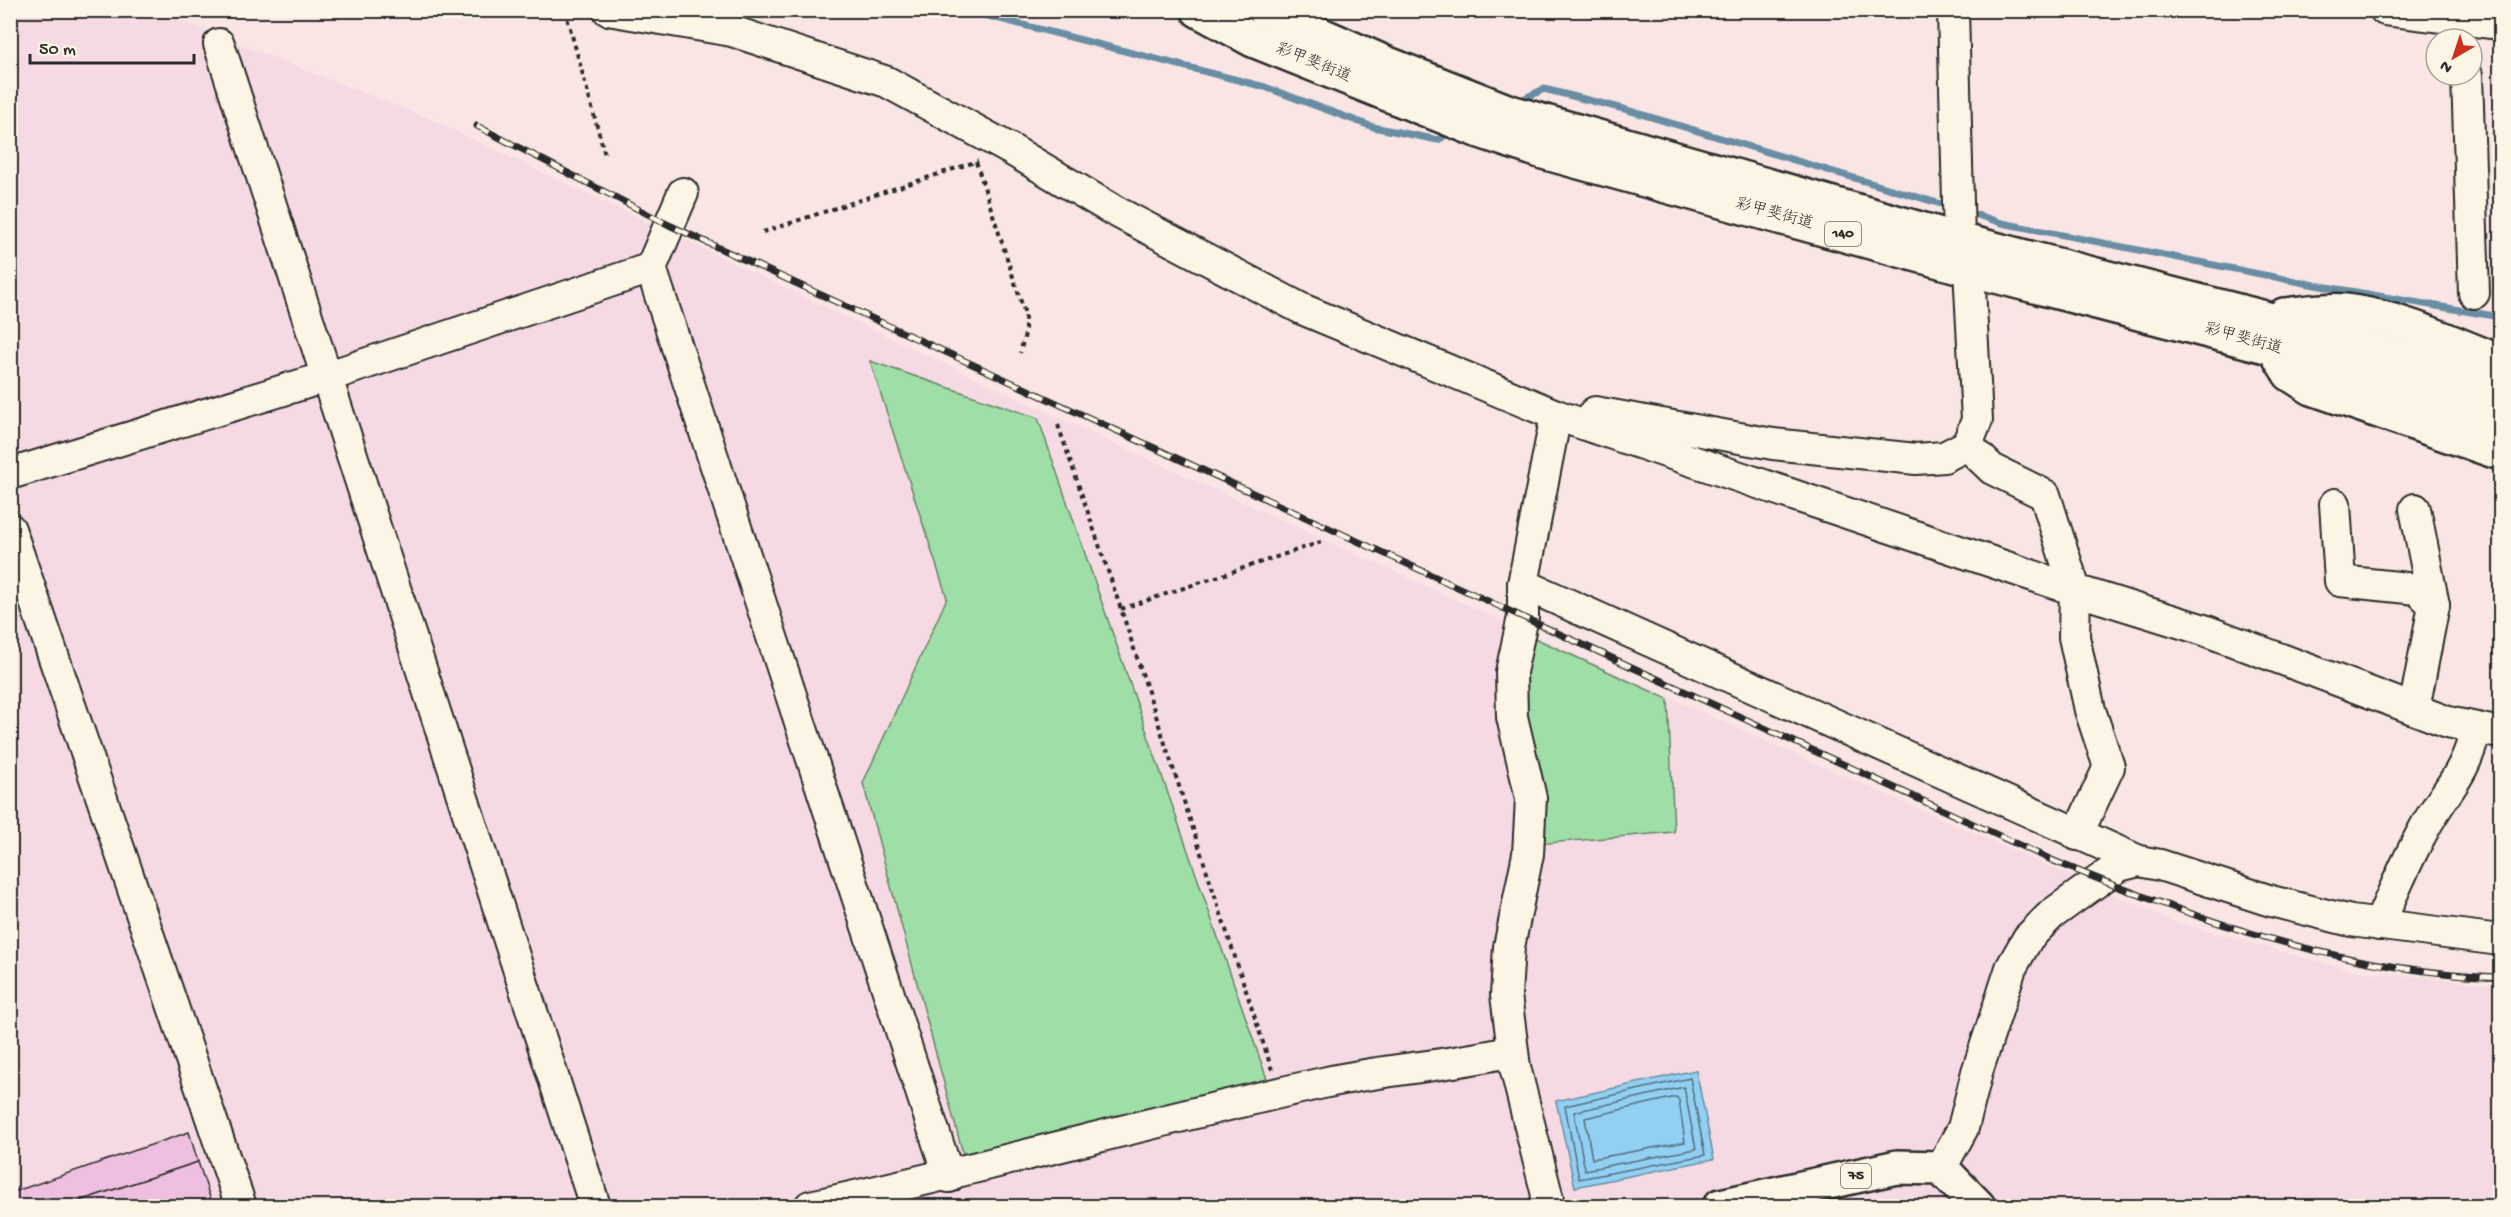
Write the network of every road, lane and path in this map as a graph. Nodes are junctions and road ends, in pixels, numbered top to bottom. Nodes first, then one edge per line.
1 (566, 10) edge
2 (608, 10) edge
3 (1198, 10) edge
4 (1266, 10) edge
5 (1953, 10) edge
6 (2385, 10) edge
7 (2500, 24) edge
8 (2454, 27) edge
9 (2483, 27) edge
10 (219, 44) dead end
11 (2467, 87) edge
12 (1010, 149) junction
13 (605, 155) dead end
14 (976, 162) junction
15 (683, 193) dead end
16 (763, 232) dead end
17 (1964, 254) junction
18 (651, 268) junction
19 (2474, 294) dead end
20 (2261, 316) junction
21 (2274, 348) junction
22 (1020, 353) dead end
23 (2500, 362) edge
24 (326, 377) junction
25 (2500, 392) edge
26 (1556, 415) junction
27 (2500, 423) edge
28 (1058, 425) dead end
29 (1967, 445) junction
30 (2500, 453) edge
31 (10, 474) edge
32 (2335, 504) dead end
33 (2415, 509) dead end
34 (10, 529) edge
35 (1321, 542) dead end
36 (1523, 584) junction
37 (2075, 590) junction
38 (2434, 605) junction
39 (1121, 609) junction
40 (2414, 709) junction
41 (2488, 731) edge
42 (2077, 835) junction
43 (2139, 861) junction
44 (2379, 925) junction
45 (2500, 940) edge
46 (1512, 1051) junction
47 (1280, 1094) junction
48 (1941, 1168) junction
49 (949, 1176) junction
50 (241, 1206) edge
51 (595, 1206) edge
52 (810, 1206) edge
53 (1544, 1206) edge
54 (1720, 1206) edge
55 (1978, 1206) edge

1 - 13 path
2 - 12 street
3 - 17 main road, 彩甲斐街道 / 140
4 - 17 main road, 彩甲斐街道 / 140
5 - 17 street
6 - 8 street
7 - 9 street
10 - 24 street
11 - 19 street
12 - 14 path
12 - 26 street
14 - 16 path
14 - 22 path
15 - 18 street
17 - 20 main road, 彩甲斐街道 / 140
17 - 21 main road, 彩甲斐街道 / 140
17 - 29 street
18 - 24 street
18 - 49 street
20 - 23 main road
20 - 25 main road, 彩甲斐街道 / 140
21 - 27 main road, 彩甲斐街道 / 140
21 - 30 main road
24 - 31 street
24 - 51 street
26 - 29 street
26 - 36 street
26 - 37 street
28 - 39 path
29 - 37 street
32 - 38 street
33 - 38 street
34 - 50 street
35 - 39 path
36 - 42 street
36 - 46 street
37 - 40 street
37 - 42 street
38 - 40 street
39 - 47 path
40 - 41 street
41 - 44 street
42 - 43 street
43 - 44 street
43 - 48 street
44 - 45 street
46 - 47 street
46 - 53 street
47 - 49 street
48 - 54 main road, 75
48 - 55 main road
49 - 52 street

